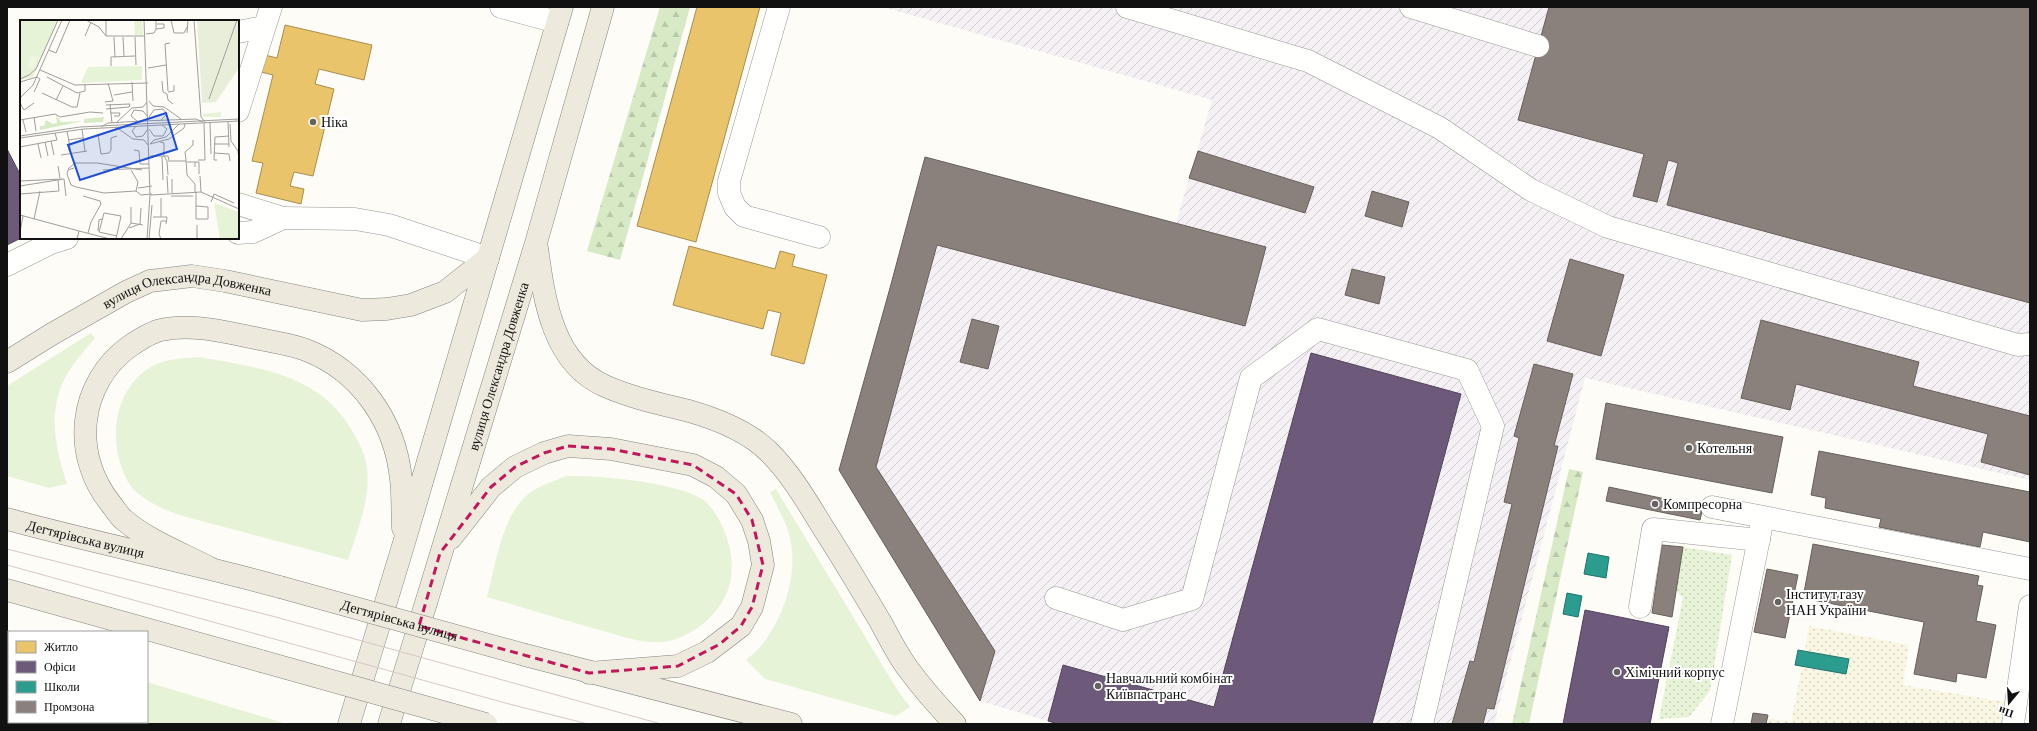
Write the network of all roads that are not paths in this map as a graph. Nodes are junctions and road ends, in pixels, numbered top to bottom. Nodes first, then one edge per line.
1 (501, 7) edge
2 (603, 7) edge
3 (779, 7) edge
4 (1127, 7) edge
5 (1411, 7) edge
6 (560, 14) edge
7 (268, 17) edge
8 (239, 32) edge
9 (1538, 46) dead end
10 (239, 108) edge
11 (239, 204) edge
12 (283, 218) junction
13 (239, 233) edge
14 (819, 237) dead end
15 (64, 239) edge
16 (536, 243) junction
17 (488, 258) junction
18 (7, 265) edge
19 (2030, 344) edge
20 (7, 362) edge
21 (1712, 507) dead end
22 (1763, 518) junction
23 (7, 519) edge
24 (1759, 540) junction
25 (404, 546) junction
26 (440, 553) junction
27 (210, 568) junction
28 (2030, 569) edge
29 (7, 590) edge
30 (1056, 598) dead end
31 (2030, 606) edge
32 (1640, 607) dead end
33 (148, 642) edge
34 (196, 644) junction
35 (589, 672) junction
36 (349, 724) edge
37 (389, 724) edge
38 (486, 724) edge
39 (791, 724) edge
40 (955, 724) edge
41 (1422, 724) edge
42 (1722, 724) edge
43 (2013, 724) edge

1 - 6 lane
2 - 16 main road, вулиця Олександра Довженка
3 - 14 lane
4 - 19 lane
5 - 9 lane
6 - 17 main road
7 - 8 lane
7 - 10 lane
11 - 12 lane
12 - 13 lane
12 - 17 lane
15 - 18 lane
16 - 26 main road, вулиця Олександра Довженка
16 - 40 main road
17 - 20 main road, вулиця Олександра Довженка
17 - 25 main road
21 - 22 lane
22 - 24 lane
22 - 28 lane
23 - 27 main road, Дегтярівська вулиця
24 - 32 lane
24 - 42 lane
25 - 27 main road
25 - 36 main road
26 - 35 main road
26 - 37 main road, вулиця Олександра Довженка
27 - 35 main road, Дегтярівська вулиця, bridge
29 - 34 main road
30 - 41 lane
31 - 43 lane
33 - 34 main road
34 - 38 main road, bridge
35 - 39 main road, Дегтярівська вулиця

